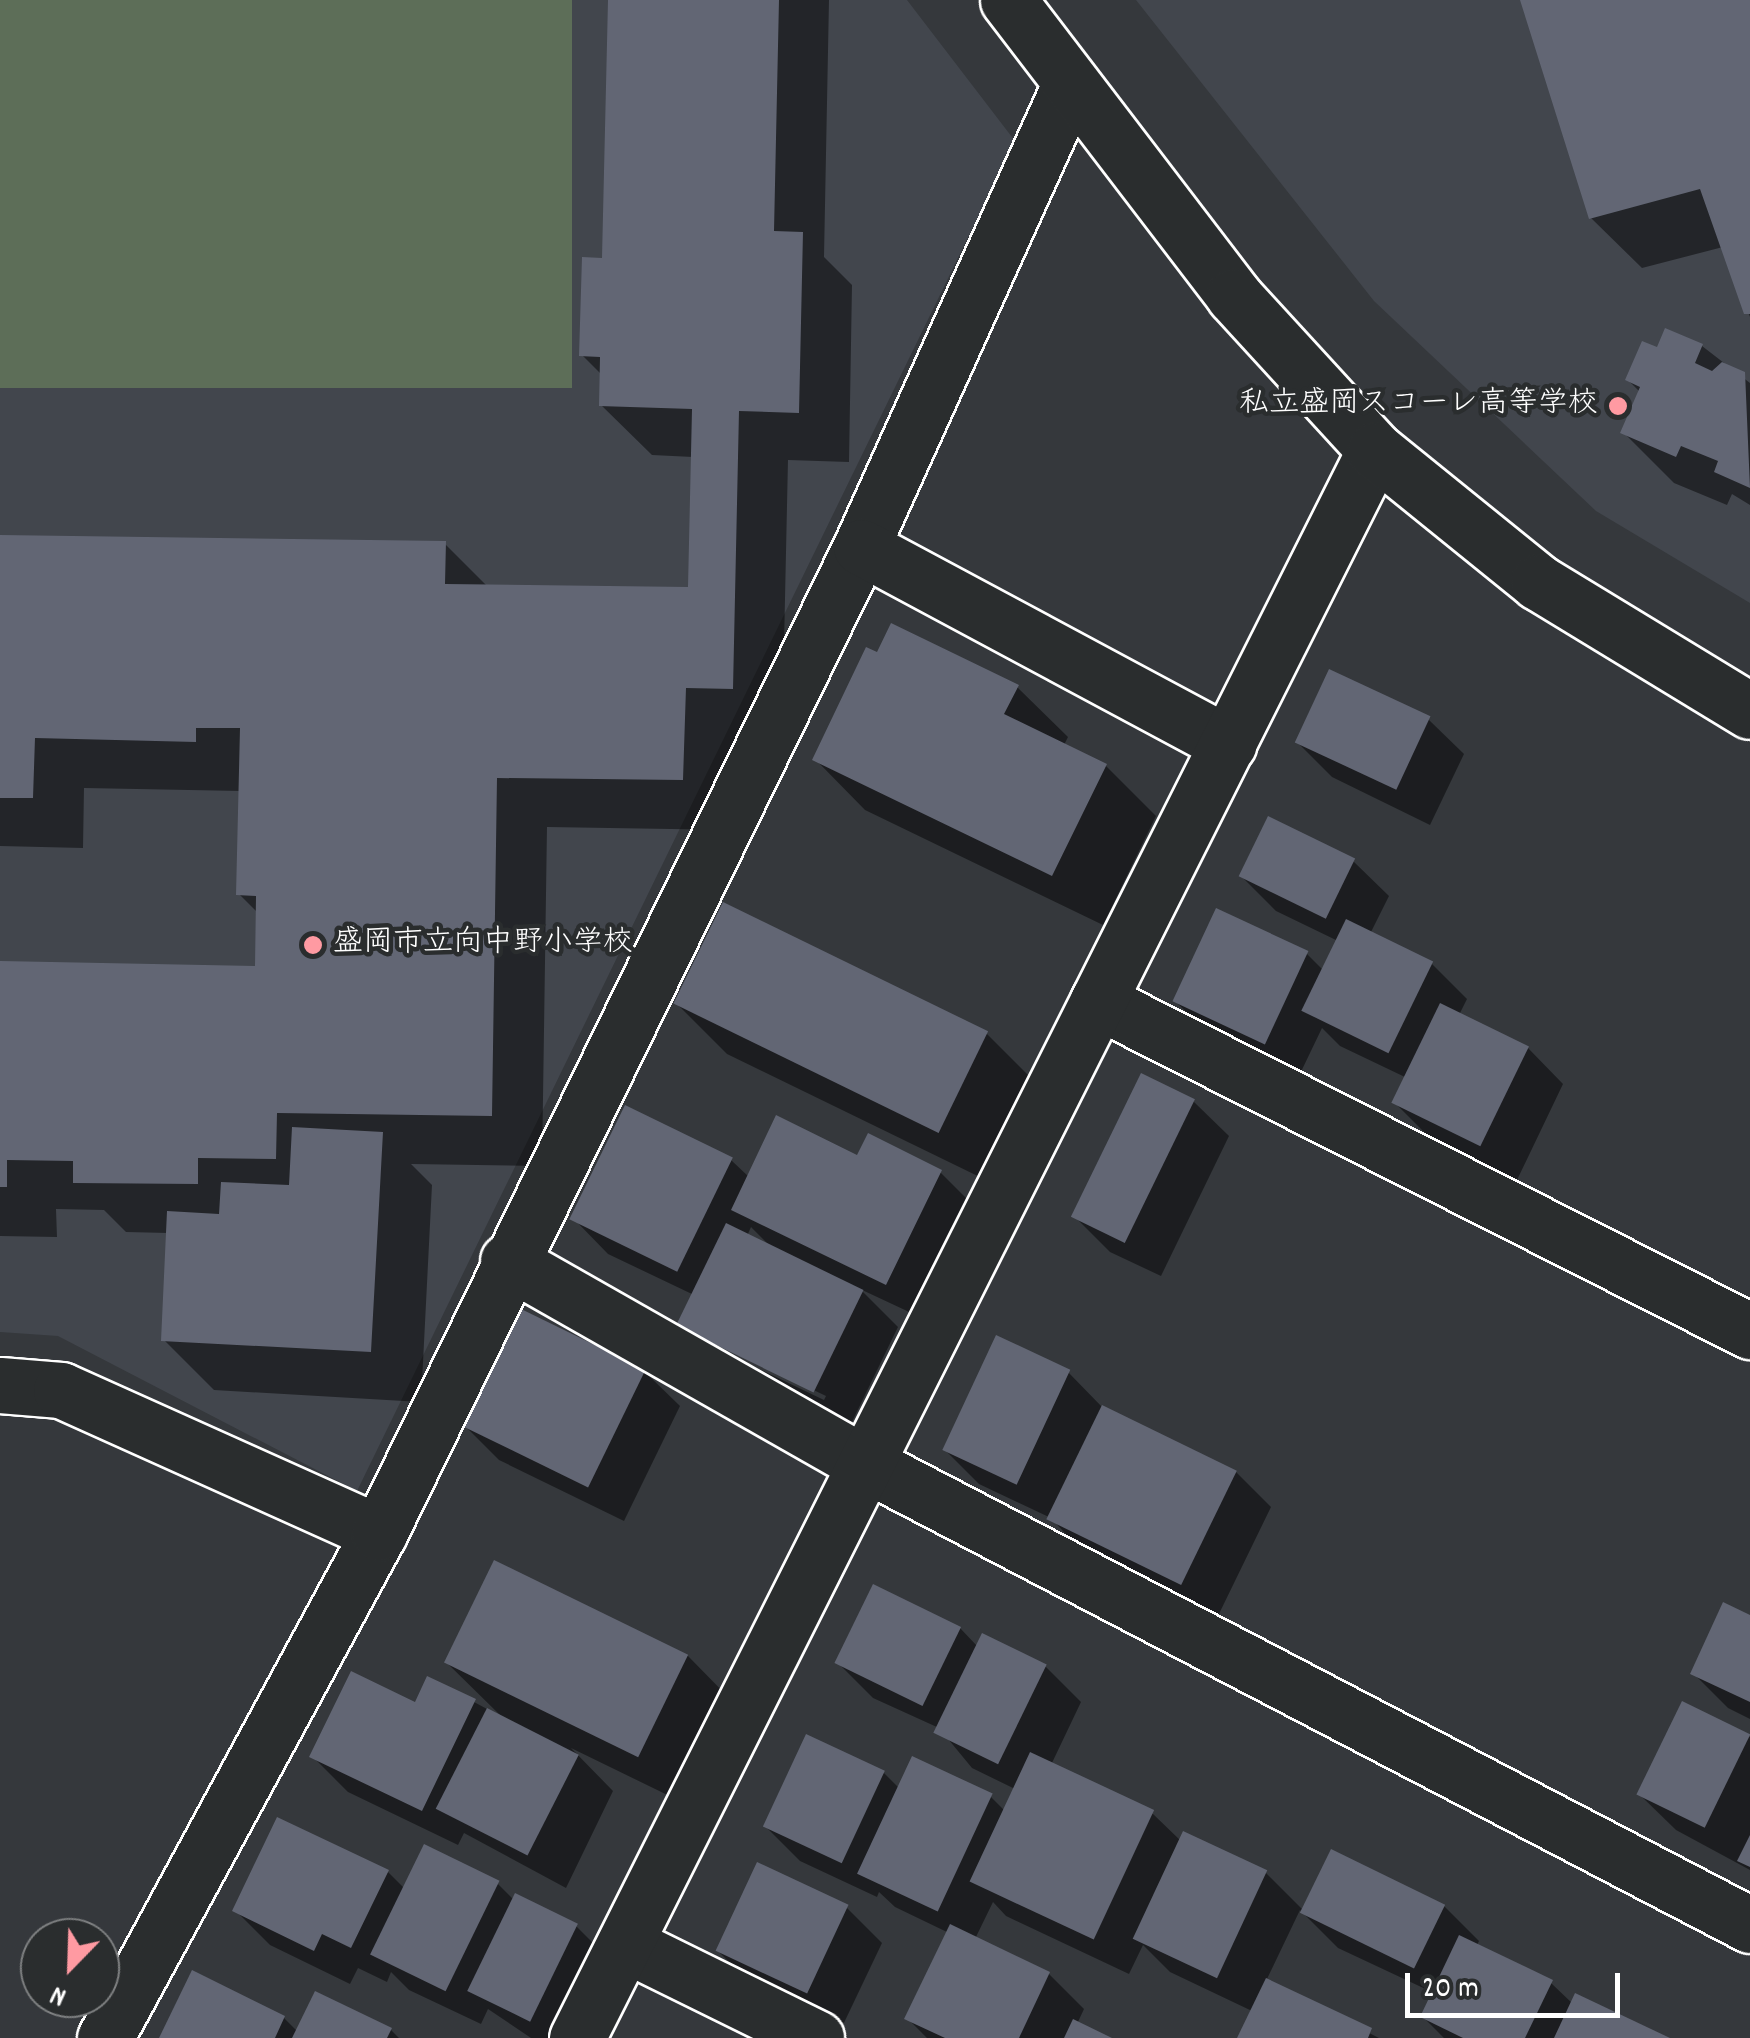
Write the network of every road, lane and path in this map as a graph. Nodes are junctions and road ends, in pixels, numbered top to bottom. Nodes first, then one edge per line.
1 (1008, 0) edge
2 (1069, 88) junction
3 (1375, 450) junction
4 (861, 547) junction
5 (1750, 711) edge
6 (1228, 744) junction
7 (1098, 1001) junction
8 (508, 1261) junction
9 (1750, 1331) edge
10 (0, 1385) edge
11 (866, 1464) junction
12 (380, 1533) junction
13 (1750, 1925) edge
14 (625, 1944) junction
15 (105, 2038) edge
16 (578, 2038) edge
17 (816, 2038) edge

1 - 2 street
2 - 3 street
2 - 4 street
3 - 5 street
3 - 6 street
4 - 6 street
4 - 8 street
6 - 7 street
7 - 9 street
7 - 11 street
8 - 11 street
8 - 12 street
10 - 12 street
11 - 13 street
11 - 14 street
12 - 15 street
14 - 16 street
14 - 17 street

